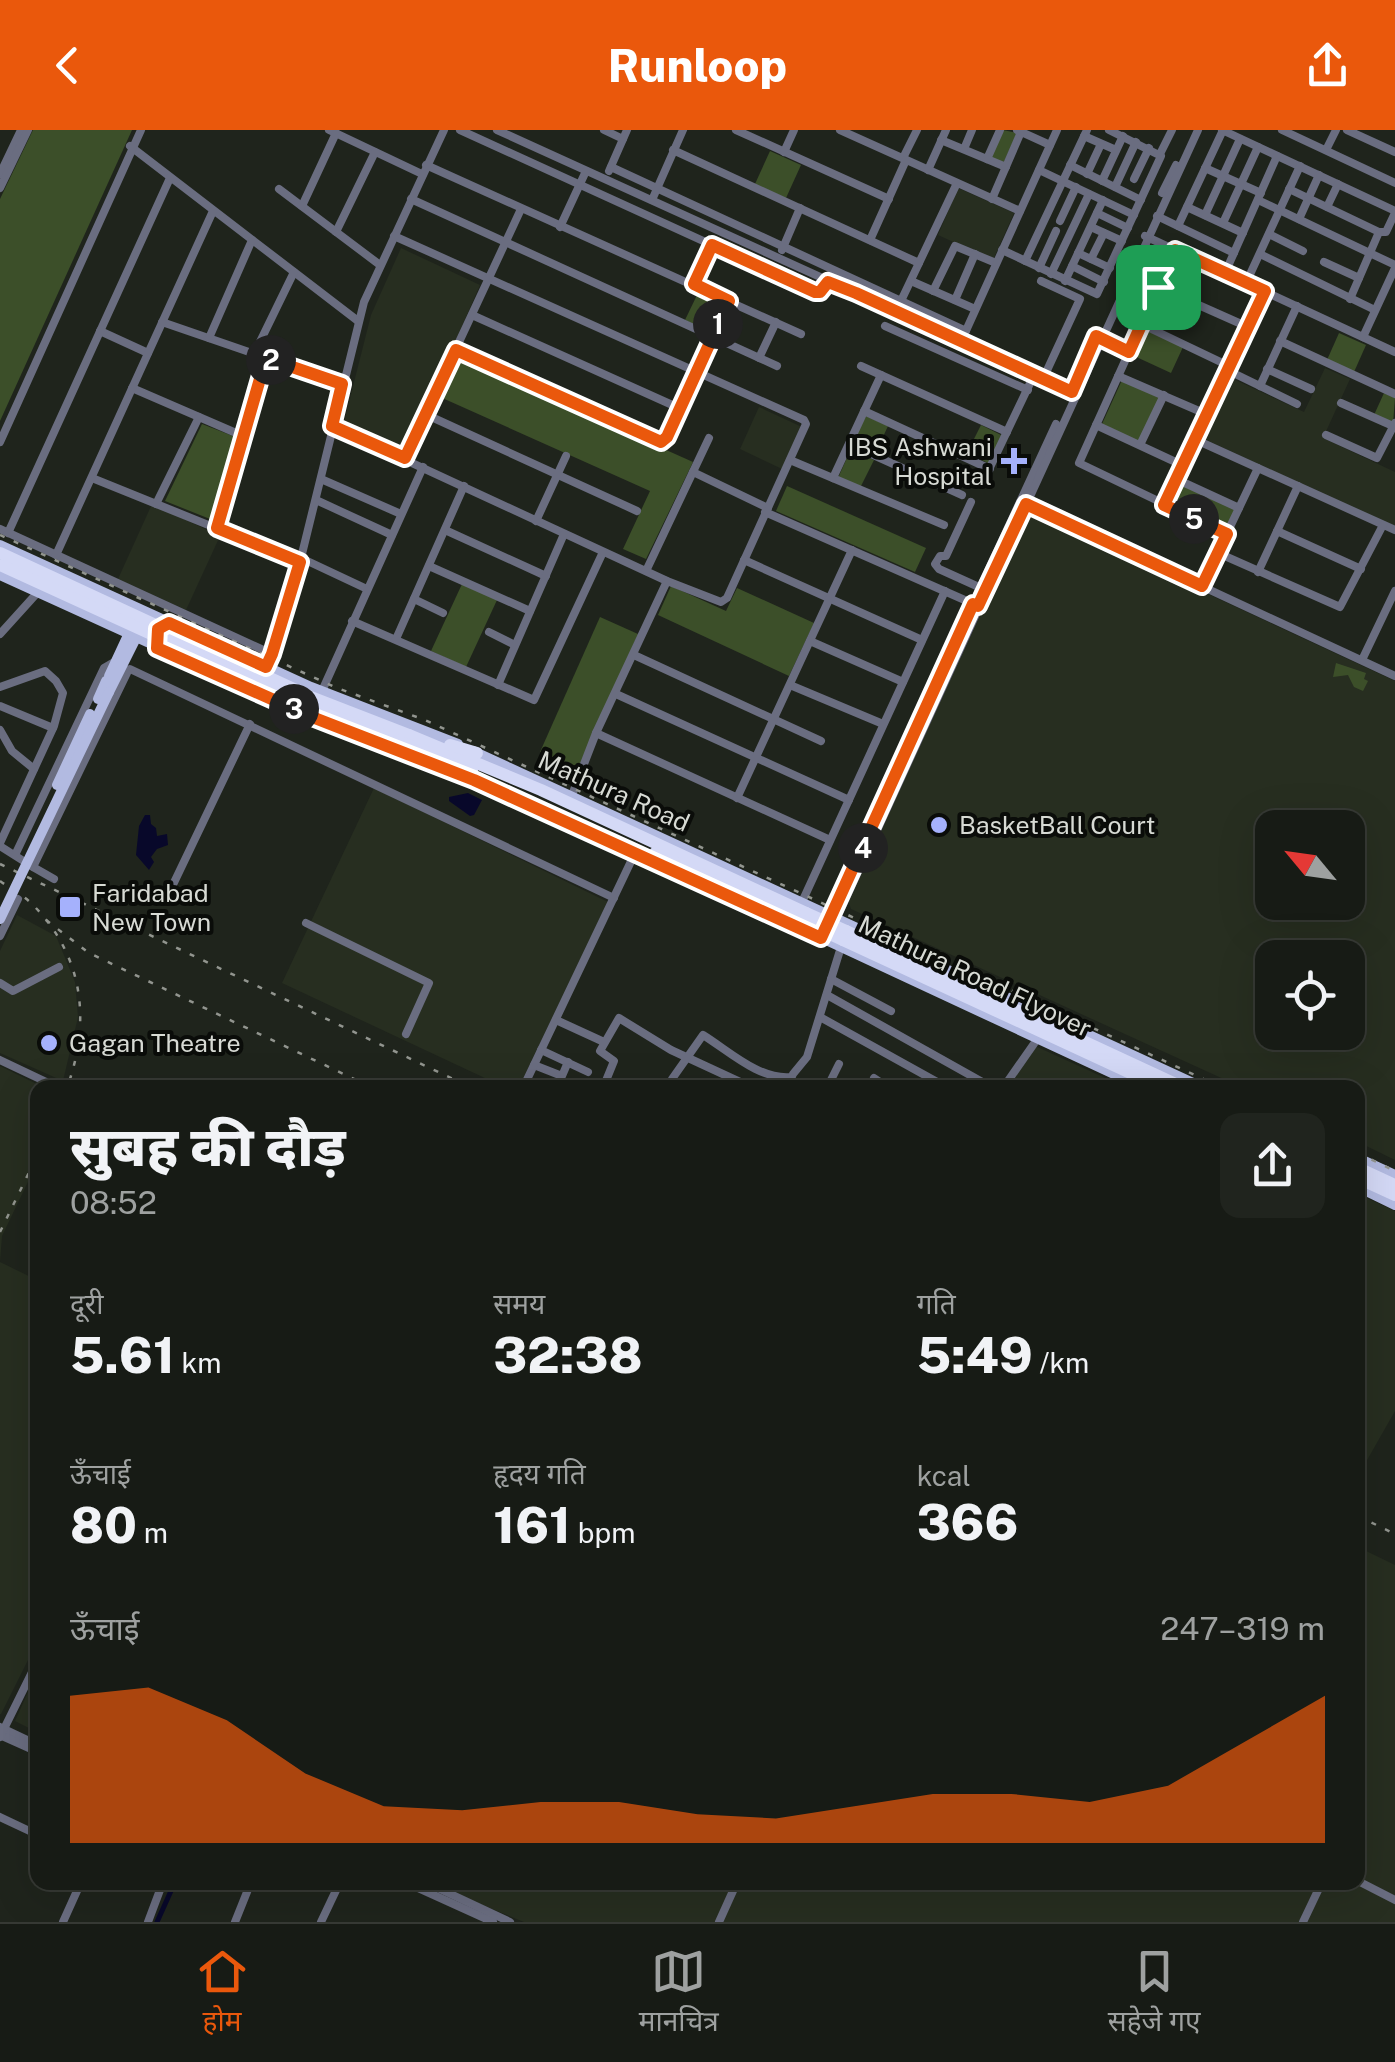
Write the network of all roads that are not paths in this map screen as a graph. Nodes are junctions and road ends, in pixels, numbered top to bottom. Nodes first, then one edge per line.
1 (24, 130) edge
2 (139, 130) edge
3 (444, 130) edge
4 (460, 130) edge
5 (497, 130) edge
6 (683, 130) edge
7 (736, 130) edge
8 (794, 130) edge
9 (840, 130) edge
10 (917, 130) edge
11 (972, 130) edge
12 (1000, 130) edge
13 (1057, 130) edge
14 (1110, 130) edge
15 (1172, 130) edge
16 (1222, 130) edge
17 (1282, 130) edge
18 (1336, 130) edge
19 (1348, 130) edge
20 (607, 131) edge
21 (1019, 131) edge
22 (333, 132) edge
23 (1085, 133) edge
24 (1194, 133) edge
25 (625, 134) edge
26 (944, 135) edge
27 (1122, 136) junction
28 (1395, 136) edge
29 (1240, 139) junction
30 (1136, 142) junction
31 (1101, 144) junction
32 (1050, 145) junction
33 (131, 147) junction
34 (1258, 147) junction
35 (1149, 148) junction
36 (964, 149) junction
37 (674, 150) junction
38 (1116, 150) junction
39 (1326, 150) junction
40 (1392, 150) edge
41 (375, 152) junction
42 (784, 152) junction
43 (1160, 154) junction
44 (1277, 156) junction
45 (905, 159) junction
46 (986, 159) junction
47 (1070, 165) junction
48 (610, 166) junction
49 (1300, 166) junction
50 (1006, 168) junction
51 (1205, 168) junction
52 (424, 170) junction
53 (928, 170) junction
54 (1039, 170) junction
55 (586, 171) junction
56 (0, 174) edge
57 (1087, 174) junction
58 (1319, 175) junction
59 (1223, 176) junction
60 (170, 178) junction
61 (605, 179) junction
62 (1134, 179) dead end
63 (1062, 181) junction
64 (1102, 181) junction
65 (958, 183) junction
66 (1395, 183) edge
67 (579, 184) junction
68 (1241, 184) junction
69 (1338, 184) junction
70 (1115, 187) junction
71 (0, 188) edge
72 (656, 188) junction
73 (1076, 188) junction
74 (279, 189) dead end
75 (1289, 189) junction
76 (1089, 194) junction
77 (1259, 197) junction
78 (1308, 198) junction
79 (412, 199) junction
80 (889, 199) junction
81 (992, 199) junction
82 (652, 200) junction
83 (1103, 200) junction
84 (1141, 200) junction
85 (302, 206) junction
86 (1187, 207) junction
87 (1327, 207) junction
88 (800, 208) junction
89 (521, 209) junction
90 (1280, 210) junction
91 (213, 211) junction
92 (1020, 212) junction
93 (1395, 212) edge
94 (1097, 213) junction
95 (1205, 215) junction
96 (1134, 216) junction
97 (1157, 216) junction
98 (1299, 219) junction
99 (1223, 223) junction
100 (1148, 224) junction
101 (1178, 226) junction
102 (560, 227) junction
103 (1091, 227) junction
104 (1128, 228) junction
105 (717, 229) junction
106 (336, 232) junction
107 (1379, 232) junction
108 (1104, 233) junction
109 (1243, 233) junction
110 (1269, 234) junction
111 (394, 236) junction
112 (1146, 236) junction
113 (252, 240) junction
114 (870, 240) junction
115 (1122, 241) junction
116 (506, 242) junction
117 (710, 244) junction
118 (784, 245) junction
119 (1002, 250) junction
120 (1175, 250) junction
121 (1303, 251) dead end
122 (1234, 252) junction
123 (1369, 252) junction
124 (975, 254) junction
125 (1078, 254) junction
126 (1260, 254) junction
127 (778, 257) junction
128 (1091, 260) junction
129 (1025, 261) junction
130 (1324, 262) dead end
131 (919, 263) junction
132 (996, 263) junction
133 (380, 265) junction
134 (1072, 266) junction
135 (1395, 266) edge
136 (1039, 268) junction
137 (1110, 268) junction
138 (294, 272) junction
139 (1225, 273) junction
140 (1052, 274) junction
141 (489, 277) junction
142 (1359, 278) junction
143 (911, 281) junction
144 (1041, 281) dead end
145 (1066, 281) junction
146 (828, 282) junction
147 (1104, 282) junction
148 (1246, 283) junction
149 (694, 284) junction
150 (1158, 287) junction
151 (933, 291) junction
152 (1265, 291) junction
153 (1383, 294) junction
154 (1350, 299) junction
155 (955, 300) junction
156 (1395, 300) edge
157 (729, 301) junction
158 (901, 301) junction
159 (1297, 306) junction
160 (975, 310) junction
161 (1375, 310) junction
162 (897, 311) junction
163 (472, 316) junction
164 (358, 320) junction
165 (162, 322) junction
166 (776, 322) junction
167 (1141, 324) junction
168 (885, 326) dead end
169 (1248, 327) junction
170 (966, 330) junction
171 (100, 332) junction
172 (801, 334) dead end
173 (712, 337) junction
174 (1098, 337) junction
175 (1363, 337) junction
176 (209, 338) junction
177 (961, 341) junction
178 (1280, 342) junction
179 (456, 350) junction
180 (1129, 352) junction
181 (1395, 352) edge
182 (148, 353) junction
183 (254, 354) junction
184 (266, 358) junction
185 (759, 358) junction
186 (778, 366) dead end
187 (862, 366) dead end
188 (1228, 368) junction
189 (1267, 369) junction
190 (695, 374) junction
191 (881, 374) junction
192 (1118, 376) junction
193 (1038, 377) junction
194 (342, 384) junction
195 (1260, 386) junction
196 (132, 388) junction
197 (1311, 389) dead end
198 (1028, 390) junction
199 (1072, 392) junction
200 (1395, 394) edge
201 (1164, 395) junction
202 (1341, 403) dead end
203 (1297, 404) dead end
204 (679, 408) junction
205 (864, 411) junction
206 (1206, 414) junction
207 (427, 415) junction
208 (198, 417) junction
209 (1394, 424) edge
210 (1096, 425) junction
211 (332, 426) junction
212 (1007, 432) junction
213 (0, 434) edge
214 (1326, 434) dead end
215 (244, 436) junction
216 (710, 438) dead end
217 (1194, 439) junction
218 (0, 442) edge
219 (848, 444) junction
220 (1140, 446) junction
221 (566, 456) dead end
222 (405, 458) junction
223 (790, 460) junction
224 (1182, 465) junction
225 (423, 467) junction
226 (990, 468) junction
227 (1258, 468) junction
228 (693, 472) junction
229 (558, 475) junction
230 (92, 478) junction
231 (833, 478) junction
232 (321, 479) junction
233 (1176, 479) junction
234 (984, 482) dead end
235 (464, 486) junction
236 (1298, 486) junction
237 (962, 495) dead end
238 (316, 500) junction
239 (971, 502) dead end
240 (1023, 503) junction
241 (156, 504) junction
242 (1164, 505) junction
243 (1239, 508) junction
244 (766, 510) junction
245 (637, 511) dead end
246 (401, 514) junction
247 (536, 521) junction
248 (1383, 524) junction
249 (944, 526) dead end
250 (217, 528) junction
251 (445, 530) junction
252 (1395, 530) edge
253 (4, 531) edge
254 (1277, 531) junction
255 (392, 534) junction
256 (564, 534) junction
257 (1227, 534) junction
258 (0, 549) edge
259 (852, 550) junction
260 (603, 552) junction
261 (1218, 553) junction
262 (56, 555) junction
263 (301, 560) junction
264 (744, 560) junction
265 (0, 564) edge
266 (428, 566) junction
267 (1361, 569) junction
268 (646, 571) junction
269 (1258, 572) junction
270 (0, 574) edge
271 (546, 576) junction
272 (668, 581) junction
273 (1202, 586) junction
274 (981, 588) junction
275 (367, 589) junction
276 (945, 591) junction
277 (1395, 591) edge
278 (38, 592) junction
279 (116, 598) junction
280 (830, 598) junction
281 (414, 599) junction
282 (976, 605) junction
283 (144, 611) junction
284 (530, 612) junction
285 (443, 613) dead end
286 (352, 621) junction
287 (169, 623) junction
288 (489, 632) dead end
289 (0, 634) edge
290 (131, 637) junction
291 (396, 639) junction
292 (922, 640) junction
293 (810, 641) junction
294 (516, 645) junction
295 (272, 654) junction
296 (634, 655) junction
297 (1362, 660) junction
298 (116, 661) junction
299 (266, 667) junction
300 (128, 669) junction
301 (1395, 676) edge
302 (903, 682) junction
303 (790, 684) junction
304 (498, 685) junction
305 (109, 686) junction
306 (0, 688) edge
307 (322, 691) junction
308 (616, 694) junction
309 (0, 706) edge
310 (774, 720) junction
311 (250, 724) junction
312 (883, 724) junction
313 (53, 728) junction
314 (0, 730) edge
315 (596, 733) junction
316 (423, 741) junction
317 (821, 741) dead end
318 (396, 747) junction
319 (477, 753) junction
320 (756, 758) junction
321 (34, 769) junction
322 (472, 770) junction
323 (546, 785) junction
324 (572, 795) junction
325 (738, 798) junction
326 (849, 800) junction
327 (0, 811) edge
328 (9, 822) junction
329 (604, 822) junction
330 (830, 840) junction
331 (0, 845) edge
332 (635, 853) junction
333 (16, 854) junction
334 (33, 867) junction
335 (54, 879) dead end
336 (169, 892) dead end
337 (614, 898) junction
338 (18, 899) dead end
339 (802, 902) junction
340 (0, 908) edge
341 (834, 918) junction
342 (306, 924) dead end
343 (1, 928) edge
344 (824, 939) junction
345 (840, 947) junction
346 (59, 967) dead end
347 (831, 979) junction
348 (0, 983) edge
349 (826, 995) junction
350 (890, 1012) dead end
351 (820, 1017) junction
352 (556, 1020) junction
353 (1028, 1021) junction
354 (406, 1034) dead end
355 (1038, 1038) junction
356 (604, 1042) junction
357 (541, 1050) junction
358 (688, 1056) junction
359 (0, 1060) edge
360 (568, 1062) junction
361 (534, 1064) junction
362 (839, 1064) dead end
363 (588, 1072) dead end
364 (970, 1076) junction
365 (791, 1077) junction
366 (874, 1078) dead end
367 (42, 1080) edge
368 (529, 1080) edge
369 (606, 1080) edge
370 (672, 1080) edge
371 (738, 1080) edge
372 (790, 1080) edge
373 (832, 1080) edge
374 (877, 1080) edge
375 (934, 1080) edge
376 (968, 1080) edge
377 (978, 1080) edge
378 (1009, 1080) edge
379 (1127, 1080) edge
380 (1147, 1080) edge
381 (1165, 1080) edge
382 (1187, 1080) edge
383 (1365, 1161) edge
384 (1365, 1171) edge
385 (1395, 1175) edge
386 (1365, 1181) edge
387 (1395, 1185) edge
388 (1365, 1191) edge
389 (1395, 1195) edge
390 (1395, 1205) edge
391 (30, 1676) edge
392 (1, 1733) edge
393 (30, 1746) edge
394 (0, 1817) edge
395 (30, 1831) edge
396 (1365, 1885) edge
397 (77, 1890) edge
398 (160, 1890) edge
399 (249, 1890) edge
400 (336, 1890) edge
401 (423, 1890) edge
402 (438, 1890) edge
403 (733, 1890) edge
404 (1318, 1890) edge
405 (1395, 1900) edge
406 (483, 1917) edge
407 (63, 1922) edge
408 (148, 1922) edge
409 (235, 1922) edge
410 (321, 1922) edge
411 (493, 1922) edge
412 (510, 1922) edge
413 (719, 1922) edge
414 (1303, 1922) edge

1 - 56 street
1 - 71 street
2 - 33 street
3 - 52 street
4 - 67 street
5 - 55 street
6 - 37 street
7 - 42 street
8 - 42 street
9 - 45 street
10 - 45 street
11 - 36 street
12 - 46 street
13 - 32 street
14 - 27 street
15 - 24 street
15 - 43 street
16 - 29 street
16 - 51 street
17 - 39 street
18 - 39 street
19 - 40 street
20 - 25 street
21 - 32 street
21 - 50 street
22 - 41 street
22 - 85 street
23 - 31 street
23 - 47 street
24 - 97 street
24 - 100 street
25 - 48 street
26 - 36 street
26 - 53 street
27 - 30 street
27 - 38 street
28 - 40 street
29 - 34 street
29 - 59 street
30 - 35 street
30 - 70 street
31 - 38 street
31 - 57 street
32 - 54 street
33 - 60 street
33 - 213 street
33 - 218 street
34 - 44 street
34 - 68 street
35 - 43 street
35 - 62 street
36 - 46 street
37 - 72 street
37 - 88 street
38 - 64 street
39 - 66 street
41 - 52 street
41 - 106 street
42 - 80 street
43 - 84 street
44 - 49 street
44 - 77 street
45 - 53 street
45 - 80 street
46 - 50 street
47 - 57 street
47 - 63 street
48 - 61 street
48 - 72 street
49 - 58 street
49 - 75 street
50 - 81 street
51 - 59 street
51 - 86 street
52 - 79 street
52 - 89 street
53 - 65 street
54 - 63 street
54 - 92 street
55 - 61 street
55 - 67 street
57 - 64 street
58 - 69 street
58 - 78 street
59 - 68 street
59 - 95 street
60 - 91 street
60 - 171 street
61 - 82 street
63 - 73 street
63 - 129 street
64 - 70 street
65 - 81 street
65 - 131 street
67 - 102 street
67 - 117 street
68 - 77 street
68 - 99 street
69 - 87 street
69 - 93 street
70 - 84 street
72 - 82 street
72 - 118 street
73 - 76 street
73 - 136 street
74 - 85 street
75 - 78 street
75 - 90 street
76 - 83 street
76 - 140 street
77 - 90 street
77 - 109 street
78 - 87 street
78 - 98 street
79 - 111 street
79 - 116 street
80 - 114 street
81 - 92 street
82 - 105 street
83 - 94 street
83 - 96 street
84 - 96 street
85 - 106 street
86 - 95 street
86 - 101 street
87 - 107 street
88 - 114 street
88 - 118 street
89 - 102 street
89 - 116 street
90 - 98 street
90 - 110 street
91 - 113 street
91 - 165 street
92 - 119 street
93 - 107 street
94 - 103 street
94 - 104 street
95 - 99 street
96 - 100 street
96 - 104 street
97 - 101 street
97 - 112 street
98 - 123 street
99 - 109 street
100 - 112 street
101 - 122 street
102 - 149 street
103 - 108 street
103 - 125 street
104 - 115 street
105 - 117 street
105 - 127 street
106 - 133 street
107 - 123 street
108 - 115 street
108 - 128 street
109 - 122 street
110 - 121 street
110 - 126 street
111 - 133 street
111 - 141 street
112 - 120 street
112 - 174 street
113 - 138 street
113 - 176 street
114 - 131 street
115 - 137 street
116 - 141 street
116 - 173 street
117 - 146 street
117 - 149 street
118 - 127 street
118 - 158 street
119 - 129 street
119 - 132 street
120 - 139 street
120 - 150 street
122 - 139 street
123 - 135 street
123 - 142 street
124 - 132 street
124 - 151 street
124 - 155 street
125 - 128 street
125 - 134 street
126 - 148 street
126 - 154 street
127 - 146 street
128 - 137 street
129 - 136 street
130 - 142 street
131 - 143 street
132 - 160 street
133 - 164 street
134 - 145 street
134 - 147 street
135 - 153 street
136 - 140 street
137 - 147 street
138 - 164 street
138 - 183 street
139 - 148 street
140 - 145 street
141 - 163 street
141 - 190 street
142 - 154 street
143 - 151 street
143 - 158 street
144 - 193 street
145 - 147 street
146 - 162 street
148 - 152 street
149 - 157 street
150 - 167 street
150 - 169 street
151 - 155 street
152 - 159 street
152 - 169 street
153 - 156 street
153 - 161 street
154 - 161 street
155 - 160 street
157 - 166 street
157 - 173 street
158 - 162 street
158 - 170 street
159 - 175 street
159 - 178 street
160 - 170 street
161 - 175 street
162 - 177 street
163 - 179 street
163 - 204 street
164 - 194 street
165 - 176 street
165 - 182 street
166 - 172 street
166 - 185 street
167 - 180 street
167 - 188 street
168 - 198 street
169 - 188 street
170 - 177 street
171 - 182 street
171 - 253 street
173 - 185 street
173 - 190 street
174 - 180 street
174 - 199 street
174 - 240 street
175 - 181 street
176 - 183 street
177 - 193 street
178 - 189 street
178 - 200 street
179 - 204 street
179 - 207 street
180 - 192 street
182 - 196 street
183 - 184 street
184 - 194 street
184 - 215 street
185 - 186 street
187 - 191 street
188 - 195 street
188 - 206 street
189 - 195 street
189 - 197 street
190 - 204 street
190 - 223 street
191 - 205 street
191 - 212 street
192 - 201 street
192 - 210 street
193 - 198 street
193 - 199 street
194 - 211 street
195 - 203 street
196 - 208 street
196 - 230 street
198 - 212 street
199 - 240 street
201 - 206 street
201 - 220 street
202 - 209 street
205 - 219 street
205 - 226 street
206 - 217 street
207 - 222 street
207 - 229 street
208 - 215 street
208 - 241 street
209 - 214 street
210 - 220 street
210 - 242 street
211 - 222 street
211 - 232 street
212 - 226 street
215 - 250 street
216 - 228 street
217 - 224 street
217 - 227 street
219 - 231 street
219 - 237 street
220 - 224 street
221 - 229 street
222 - 225 street
223 - 231 street
223 - 244 street
224 - 233 street
225 - 235 street
225 - 246 street
226 - 234 street
227 - 236 street
227 - 243 street
228 - 244 street
228 - 268 street
229 - 245 street
229 - 247 street
230 - 241 street
230 - 262 street
231 - 249 street
232 - 238 street
232 - 246 street
233 - 242 street
233 - 243 street
235 - 247 street
235 - 251 street
236 - 248 street
236 - 254 street
238 - 255 street
238 - 263 street
239 - 274 street
240 - 273 street
240 - 274 street
240 - 282 street
241 - 250 street
242 - 257 street
243 - 257 street
244 - 259 street
244 - 264 street
246 - 255 street
247 - 256 street
248 - 252 street
248 - 267 street
250 - 263 street
251 - 266 street
251 - 271 street
253 - 262 street
254 - 267 street
254 - 269 street
255 - 275 street
256 - 260 street
256 - 271 street
257 - 261 street
258 - 279 main road, Mathura Road
258 - 316 highway, bridge
259 - 276 street
259 - 280 street
260 - 268 street
260 - 304 street
261 - 269 street
261 - 273 street
262 - 295 street
263 - 275 street
263 - 295 street
264 - 272 street
264 - 280 street
265 - 322 highway, Mathura Road Flyover, bridge
266 - 281 street
266 - 284 street
267 - 269 street
268 - 272 street
270 - 278 main road, Mathura Road
271 - 284 street
272 - 296 street
273 - 297 street
274 - 282 street
275 - 286 street
276 - 282 street
276 - 292 street
277 - 297 street
278 - 289 street
278 - 290 main road, Mathura Road
279 - 283 main road, Mathura Road
279 - 290 main road
280 - 292 street
280 - 293 street
281 - 285 street
281 - 291 street
282 - 341 street
283 - 287 main road, Mathura Road
283 - 290 main road
284 - 294 street
286 - 291 street
286 - 307 street
287 - 290 main road
287 - 299 main road, Mathura Road
288 - 294 street
290 - 298 main road
290 - 305 main road
290 - 318 main road, Mathura Road
291 - 304 street
292 - 302 street
293 - 302 street
293 - 303 street
294 - 304 street
295 - 299 street
296 - 308 street
296 - 310 street
297 - 301 street
298 - 305 main road
298 - 333 street
299 - 307 main road, Mathura Road
300 - 305 street
300 - 311 street
300 - 334 street
302 - 312 street
303 - 310 street
303 - 312 street
305 - 340 main road, bridge
305 - 343 main road, bridge
306 - 313 street
307 - 319 main road, Mathura Road
308 - 315 street
308 - 320 street
309 - 313 street
310 - 317 street
310 - 320 street
311 - 336 street
311 - 337 street
312 - 326 street
313 - 321 street
314 - 321 street
315 - 324 street
315 - 325 street
316 - 319 highway
316 - 329 highway, Mathura Road
318 - 322 highway
318 - 332 main road, Mathura Road
319 - 323 main road, Mathura Road
320 - 325 street
320 - 326 street
321 - 328 street
322 - 329 highway, Mathura Road Flyover
323 - 324 main road, Mathura Road
323 - 329 highway
324 - 339 main road, Mathura Road
325 - 330 street
326 - 330 street
327 - 328 street
328 - 331 street
329 - 353 highway, Mathura Road Flyover, bridge
330 - 339 street
331 - 333 street
332 - 337 street
332 - 344 main road, Mathura Road
333 - 334 street
334 - 335 street
337 - 352 street
338 - 343 street
339 - 341 main road, Mathura Road
341 - 344 street
341 - 382 main road, Mathura Road
342 - 354 street
344 - 345 main road, Mathura Road
345 - 347 street
345 - 355 main road, Mathura Road
346 - 348 street
347 - 349 street
347 - 350 street
349 - 351 street
349 - 364 street
351 - 365 street
351 - 375 street
352 - 356 street
352 - 357 street
353 - 380 highway, Mathura Road Flyover
353 - 381 highway, Mathura Road Flyover
355 - 378 street
355 - 379 main road, Mathura Road
356 - 358 street
356 - 369 street
357 - 360 street
357 - 361 street
358 - 365 street
358 - 370 street
358 - 371 street
359 - 367 street
360 - 361 street
360 - 363 street
361 - 368 street
362 - 373 street
364 - 376 street
364 - 377 street
365 - 372 street
366 - 374 street
383 - 385 main road
384 - 387 highway
386 - 389 highway
388 - 390 main road
391 - 392 street
392 - 393 street
394 - 395 street
396 - 405 street
397 - 407 street
398 - 408 street
399 - 409 street
400 - 410 street
401 - 406 street
402 - 406 street
403 - 413 street
404 - 414 street
406 - 411 street
406 - 412 street

